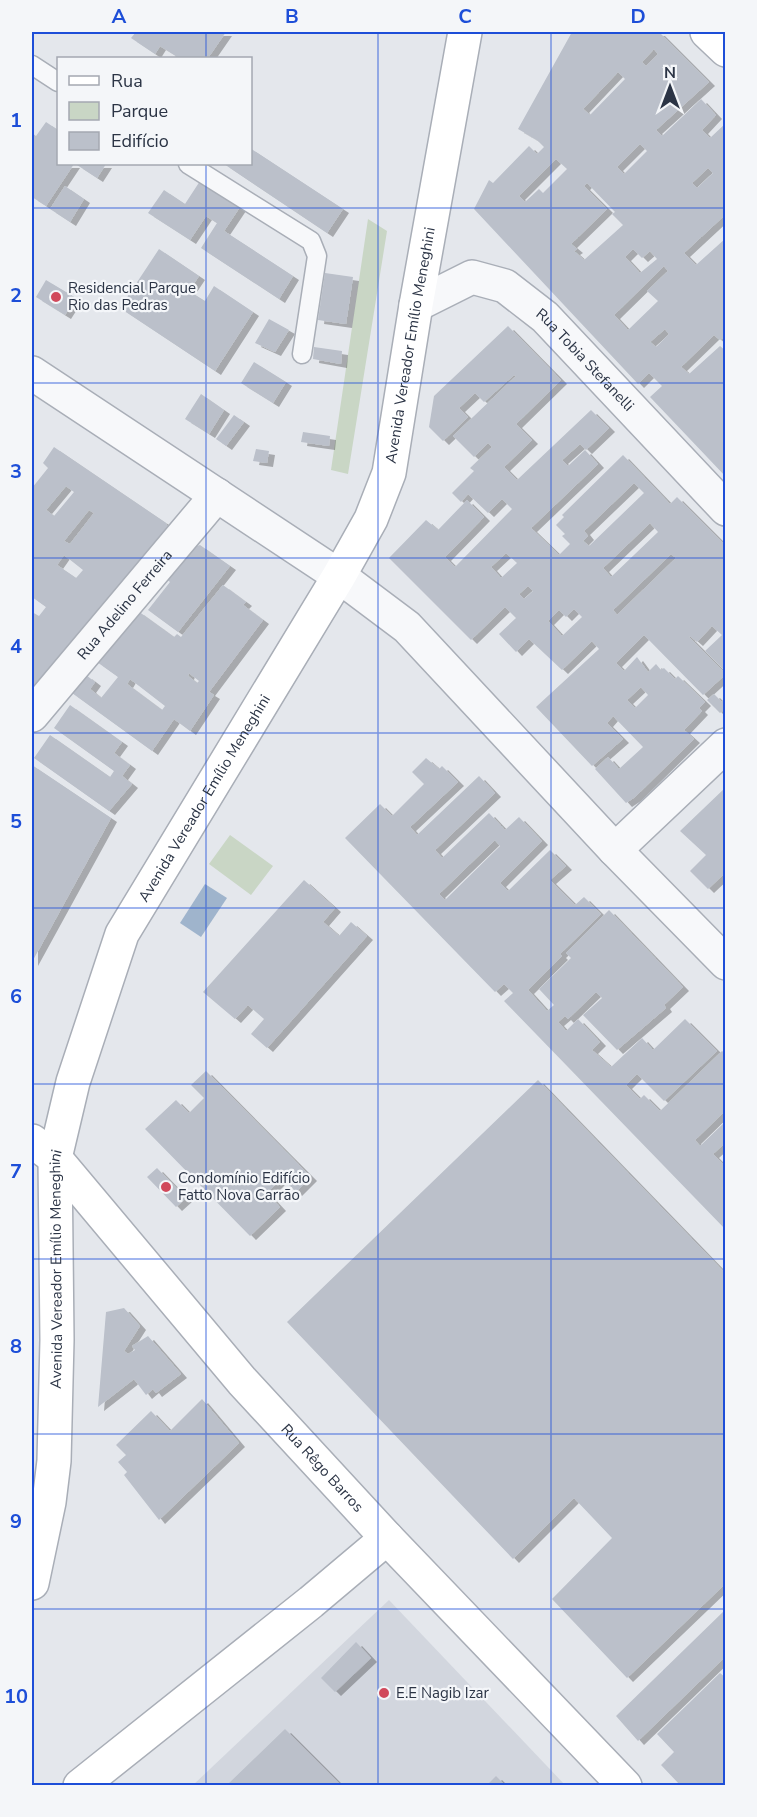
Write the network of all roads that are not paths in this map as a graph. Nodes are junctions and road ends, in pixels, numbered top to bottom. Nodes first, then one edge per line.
1 (465, 32) edge
2 (708, 32) edge
3 (726, 50) edge
4 (32, 65) edge
5 (57, 81) edge
6 (190, 165) edge
7 (416, 305) junction
8 (302, 354) dead end
9 (32, 373) edge
10 (217, 495) junction
11 (726, 509) edge
12 (339, 576) junction
13 (32, 715) edge
14 (726, 745) edge
15 (615, 850) junction
16 (726, 963) edge
17 (43, 1149) edge
18 (387, 1538) junction
19 (32, 1583) edge
20 (80, 1785) edge
21 (625, 1785) edge

1 - 7 main road, Avenida Vereador Emílio Meneghini
2 - 3 main road
4 - 5 lane
6 - 8 lane
7 - 11 street, Rua Tobia Stefanelli
7 - 12 main road, Avenida Vereador Emílio Meneghini
9 - 10 street
10 - 12 street
10 - 13 street, Rua Adelino Ferreira
12 - 15 street
12 - 17 main road, Avenida Vereador Emílio Meneghini
14 - 15 street
15 - 16 street
17 - 18 main road, Rua Rêgo Barros
17 - 19 main road, Avenida Vereador Emílio Meneghini
18 - 20 main road
18 - 21 main road, Rua Rêgo Barros

